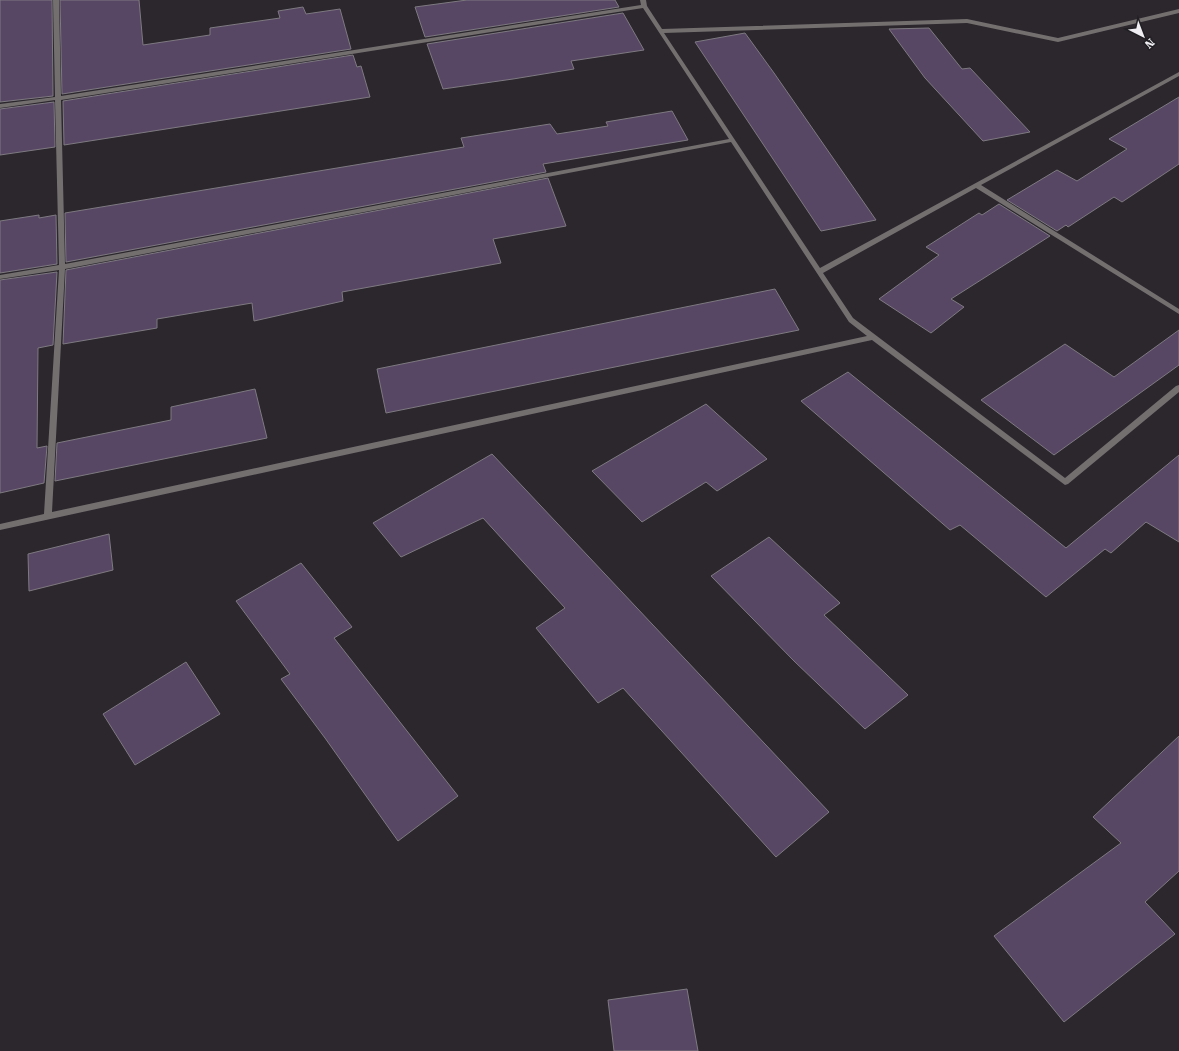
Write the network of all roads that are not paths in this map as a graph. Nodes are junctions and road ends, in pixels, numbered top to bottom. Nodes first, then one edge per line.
1 (56, 0) edge
2 (643, 3) edge
3 (1179, 11) edge
4 (661, 31) junction
5 (1179, 74) edge
6 (60, 98) junction
7 (0, 106) edge
8 (732, 140) junction
9 (976, 186) junction
10 (62, 267) junction
11 (819, 272) junction
12 (0, 277) edge
13 (1179, 312) edge
14 (874, 337) junction
15 (1179, 388) edge
16 (48, 516) junction
17 (0, 527) edge

1 - 6 street
2 - 4 street
2 - 6 street
3 - 4 street
4 - 8 street
5 - 9 street
6 - 7 street
6 - 10 street
8 - 10 street
8 - 11 street
9 - 11 street
9 - 13 street
10 - 12 street
10 - 16 street
11 - 14 street
14 - 15 street
14 - 16 street
16 - 17 street

